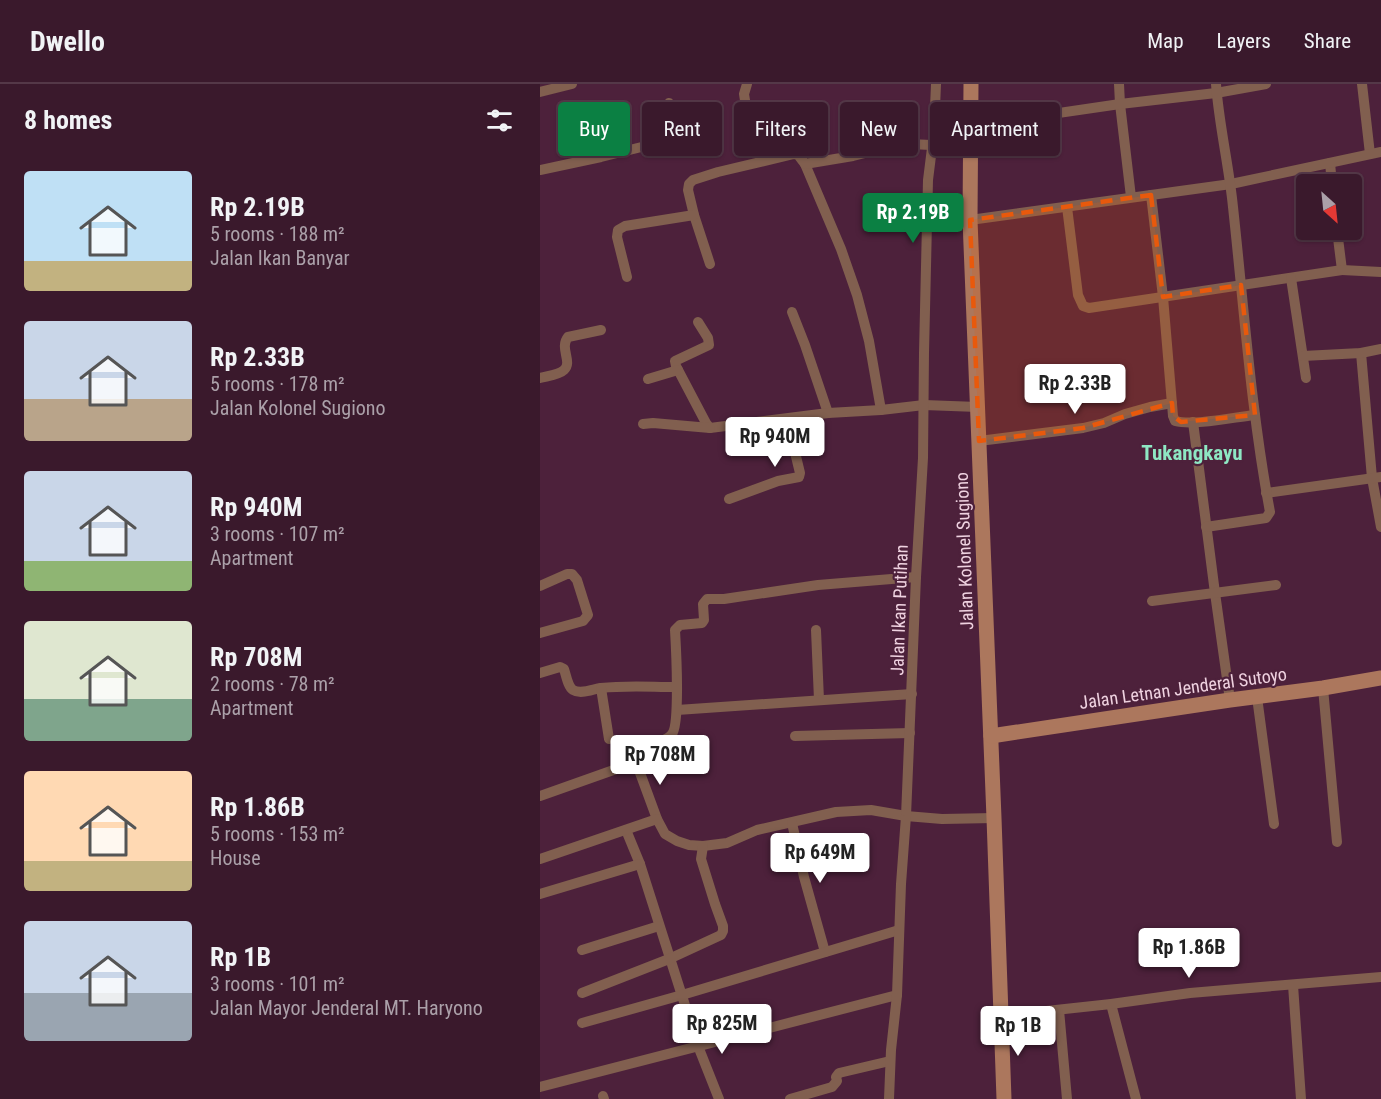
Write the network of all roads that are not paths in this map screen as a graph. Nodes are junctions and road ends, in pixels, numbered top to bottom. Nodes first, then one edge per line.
1 (572, 84) edge
2 (747, 84) edge
3 (936, 84) edge
4 (971, 84) edge
5 (1119, 84) edge
6 (1266, 84) edge
7 (1362, 84) edge
8 (1216, 89) edge
9 (540, 92) edge
10 (745, 102) edge
11 (935, 102) edge
12 (971, 102) edge
13 (1120, 104) junction
14 (1060, 113) edge
15 (930, 145) edge
16 (642, 147) edge
17 (1376, 153) edge
18 (930, 156) edge
19 (970, 156) edge
20 (1329, 163) junction
21 (805, 164) junction
22 (540, 170) edge
23 (1331, 174) edge
24 (1231, 184) junction
25 (1151, 195) junction
26 (1131, 197) junction
27 (1067, 207) junction
28 (694, 215) junction
29 (970, 220) junction
30 (1338, 240) edge
31 (710, 264) dead end
32 (1342, 270) junction
33 (1381, 272) edge
34 (627, 277) dead end
35 (1291, 278) junction
36 (1241, 285) junction
37 (1163, 297) junction
38 (792, 312) dead end
39 (698, 322) dead end
40 (601, 330) dead end
41 (1381, 349) edge
42 (1361, 353) junction
43 (1303, 356) junction
44 (678, 370) junction
45 (540, 378) edge
46 (1306, 378) dead end
47 (648, 380) dead end
48 (1172, 403) junction
49 (924, 405) junction
50 (978, 407) junction
51 (882, 410) junction
52 (828, 413) junction
53 (1255, 415) junction
54 (787, 419) junction
55 (1193, 422) junction
56 (643, 424) dead end
57 (710, 428) junction
58 (979, 441) junction
59 (1377, 478) edge
60 (1266, 493) junction
61 (729, 499) dead end
62 (1206, 526) junction
63 (1381, 527) edge
64 (916, 577) junction
65 (1276, 585) dead end
66 (540, 586) edge
67 (1215, 594) junction
68 (1152, 601) dead end
69 (816, 630) dead end
70 (540, 633) edge
71 (540, 673) edge
72 (1381, 678) edge
73 (676, 687) junction
74 (1323, 687) junction
75 (602, 688) junction
76 (912, 694) junction
77 (1257, 697) junction
78 (819, 700) junction
79 (1230, 700) junction
80 (676, 710) junction
81 (910, 733) junction
82 (795, 736) dead end
83 (991, 736) junction
84 (609, 740) dead end
85 (636, 762) junction
86 (540, 796) edge
87 (906, 816) junction
88 (994, 818) junction
89 (657, 819) junction
90 (792, 823) junction
91 (1274, 824) dead end
92 (626, 830) junction
93 (1337, 842) dead end
94 (703, 846) junction
95 (540, 859) edge
96 (640, 864) junction
97 (540, 894) edge
98 (659, 926) junction
99 (898, 930) junction
100 (582, 950) dead end
101 (825, 952) junction
102 (669, 959) junction
103 (1381, 977) edge
104 (1293, 985) junction
105 (582, 993) dead end
106 (682, 995) junction
107 (897, 995) junction
108 (1111, 1004) junction
109 (1059, 1010) junction
110 (1000, 1016) junction
111 (582, 1023) dead end
112 (698, 1046) junction
113 (890, 1061) junction
114 (540, 1087) edge
115 (719, 1099) edge
116 (790, 1099) edge
117 (889, 1099) edge
118 (1004, 1099) edge
119 (1066, 1099) edge
120 (1136, 1099) edge
121 (1301, 1099) edge

1 - 9 street
2 - 10 street
3 - 11 street, Jalan Ikan Putihan
4 - 12 main road, Jalan Kolonel Sugiono
5 - 13 street
6 - 8 street
7 - 17 street
8 - 13 street
8 - 24 street
13 - 14 street
13 - 26 street
15 - 21 street
16 - 22 street
17 - 20 street
18 - 49 street, Jalan Ikan Putihan
19 - 29 main road, Jalan Kolonel Sugiono
20 - 23 street
20 - 24 street
21 - 28 street
21 - 51 street
24 - 25 street
24 - 36 street
25 - 26 street
25 - 37 street
26 - 27 street
27 - 29 street
27 - 37 street
28 - 31 street
28 - 34 street
29 - 50 main road, Jalan Kolonel Sugiono
30 - 32 street
32 - 33 street
32 - 35 street
35 - 36 street
35 - 43 street
36 - 37 street
36 - 53 street
37 - 48 street
38 - 52 street
39 - 44 street
40 - 45 street
41 - 42 street
42 - 43 street
42 - 59 street
43 - 46 street
44 - 47 street
44 - 57 street
48 - 55 street
48 - 58 street
49 - 50 street
49 - 51 street
49 - 64 street, Jalan Ikan Putihan
50 - 58 main road, Jalan Kolonel Sugiono
51 - 52 street
52 - 54 street
53 - 55 street
53 - 60 street
54 - 57 street
54 - 61 street
55 - 62 street
56 - 57 street
58 - 83 main road, Jalan Kolonel Sugiono
59 - 60 street
59 - 63 street
60 - 62 street
62 - 67 street
64 - 73 street
64 - 76 street, Jalan Ikan Putihan
65 - 67 street
66 - 70 street
67 - 68 street
67 - 79 street
69 - 78 street
71 - 75 street
72 - 74 main road, Jalan Letnan Jenderal Sutoyo
73 - 75 street
73 - 80 street
74 - 77 main road, Jalan Letnan Jenderal Sutoyo
74 - 93 street
75 - 84 street
76 - 78 street
76 - 81 street, Jalan Ikan Putihan
77 - 79 main road, Jalan Letnan Jenderal Sutoyo
77 - 91 street
78 - 80 street
79 - 83 main road, Jalan Letnan Jenderal Sutoyo
80 - 85 street
81 - 82 street
81 - 87 street, Jalan Ikan Putihan
83 - 88 main road, Jalan Kolonel Sugiono
85 - 86 street
85 - 89 street
87 - 88 street
87 - 90 street
87 - 99 street, Jalan Ikan Putihan
88 - 110 main road, Jalan Kolonel Sugiono
89 - 92 street
89 - 94 street
90 - 94 street
90 - 101 street
92 - 95 street
92 - 96 street
94 - 102 street
96 - 97 street
96 - 98 street
98 - 100 street
98 - 102 street
99 - 101 street
99 - 107 street, Jalan Ikan Putihan
101 - 106 street
102 - 105 street
102 - 106 street
103 - 104 street
104 - 108 street
104 - 121 street
106 - 111 street
106 - 112 street
107 - 112 street
107 - 113 street, Jalan Ikan Putihan
108 - 109 street
108 - 120 street
109 - 110 street
109 - 119 street
110 - 118 main road, Jalan Kolonel Sugiono
112 - 114 street
112 - 115 street
113 - 116 street
113 - 117 street, Jalan Ikan Putihan

